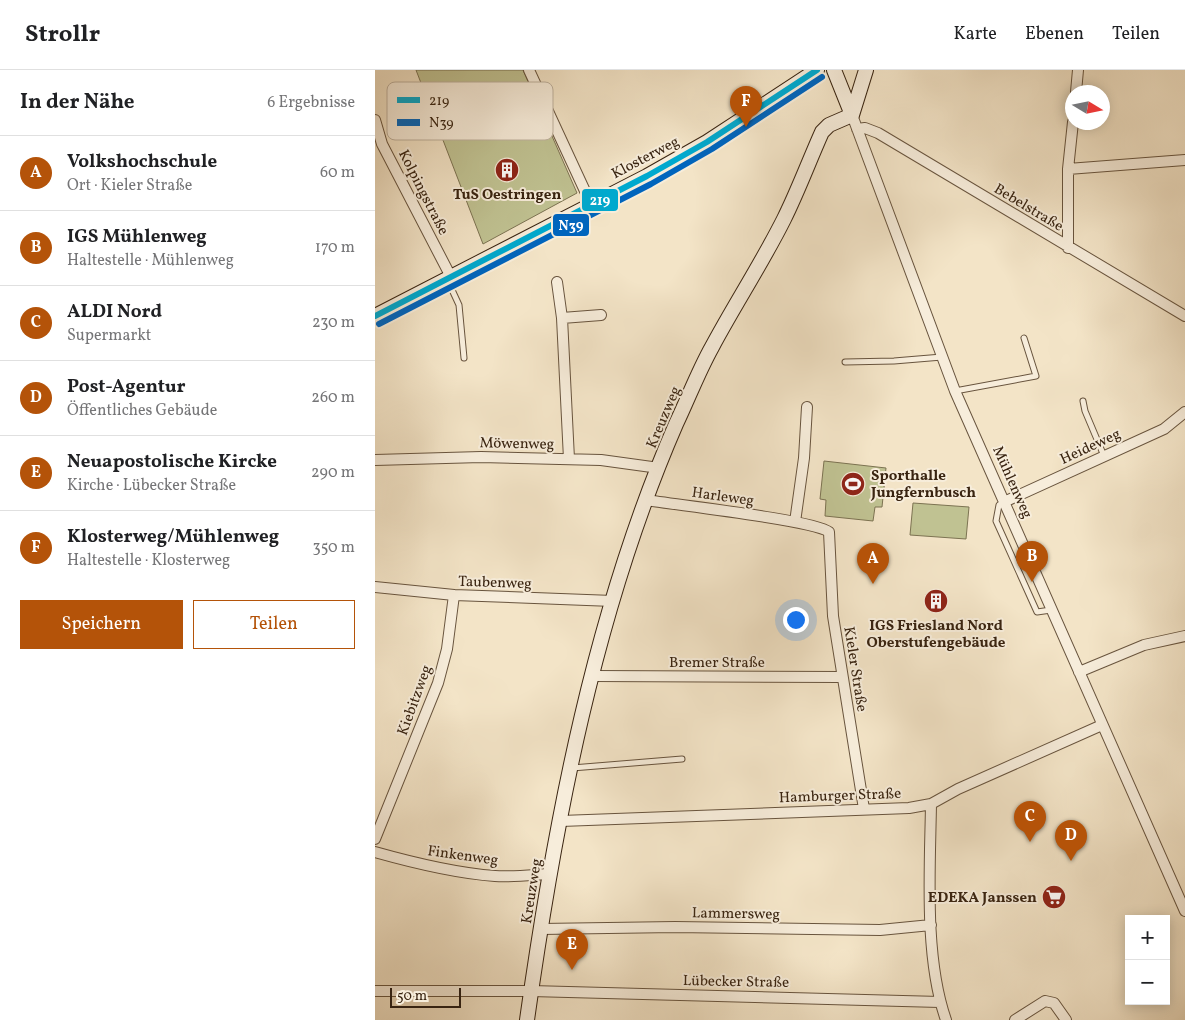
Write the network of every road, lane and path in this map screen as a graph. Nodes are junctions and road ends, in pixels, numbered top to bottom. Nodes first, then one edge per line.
1 (529, 70) edge
2 (817, 70) edge
3 (834, 70) edge
4 (1078, 70) edge
5 (861, 74) edge
6 (535, 82) edge
7 (1076, 85) edge
8 (852, 115) junction
9 (375, 120) edge
10 (553, 122) edge
11 (857, 129) junction
12 (1072, 130) edge
13 (1185, 160) edge
14 (1068, 169) junction
15 (591, 204) junction
16 (1068, 248) junction
17 (449, 278) junction
18 (557, 282) dead end
19 (601, 315) dead end
20 (375, 316) edge
21 (1185, 316) edge
22 (562, 318) junction
23 (1024, 338) dead end
24 (942, 357) junction
25 (465, 358) dead end
26 (845, 362) dead end
27 (955, 391) junction
28 (1083, 401) dead end
29 (807, 407) dead end
30 (1185, 412) edge
31 (1104, 456) junction
32 (569, 459) junction
33 (375, 460) edge
34 (659, 468) junction
35 (646, 500) junction
36 (1004, 502) junction
37 (795, 522) junction
38 (829, 532) joint
39 (375, 588) edge
40 (454, 595) junction
41 (613, 601) junction
42 (1051, 609) junction
43 (1185, 636) edge
44 (1079, 672) junction
45 (593, 676) junction
46 (842, 677) junction
47 (1102, 725) junction
48 (682, 759) dead end
49 (571, 768) junction
50 (931, 804) junction
51 (864, 809) junction
52 (561, 820) junction
53 (375, 839) edge
54 (375, 852) edge
55 (549, 874) junction
56 (1185, 911) edge
57 (931, 925) junction
58 (541, 929) junction
59 (375, 991) edge
60 (531, 991) junction
61 (940, 1002) junction
62 (527, 1020) edge
63 (946, 1020) edge
64 (1015, 1020) edge
65 (1066, 1020) edge

1 - 6 street
2 - 15 street, Klosterweg
3 - 8 street, Mühlenweg
4 - 7 street
5 - 8 street
8 - 11 street, Mühlenweg
8 - 34 street, Kreuzweg
9 - 17 street, Kolpingstraße
10 - 15 street
11 - 16 street, Bebelstraße
11 - 24 street, Mühlenweg
12 - 14 street
13 - 14 street
14 - 16 street
15 - 17 street, Klosterweg
16 - 21 street, Bebelstraße
17 - 20 street, Klosterweg
17 - 25 lane
18 - 22 street
19 - 22 street
22 - 32 street
23 - 27 lane
24 - 26 lane
24 - 27 street, Mühlenweg
27 - 36 street, Mühlenweg
28 - 31 lane
29 - 37 street
30 - 31 street, Heideweg
31 - 36 street, Heideweg
32 - 33 street, Möwenweg
32 - 34 street, Möwenweg
34 - 35 street, Kreuzweg
35 - 37 street, Harleweg
35 - 41 street, Kreuzweg
36 - 42 street, Mühlenweg
36 - 42 lane
37 - 38 street, Harleweg
38 - 46 street, Kieler Straße
39 - 40 street, Taubenweg
40 - 41 street, Taubenweg
40 - 53 street, Kiebitzweg
41 - 45 street, Kreuzweg
42 - 44 street, Mühlenweg
43 - 44 street
44 - 47 street, Mühlenweg
45 - 46 street, Bremer Straße
45 - 49 street, Kreuzweg
46 - 51 street, Kieler Straße
47 - 50 street, Hamburger Straße
47 - 56 street, Mühlenweg
48 - 49 lane
49 - 52 street, Kreuzweg
50 - 51 street, Hamburger Straße
50 - 57 street
51 - 52 street, Hamburger Straße
52 - 55 street, Kreuzweg
54 - 55 street, Finkenweg
55 - 58 street, Kreuzweg
57 - 58 street, Lammersweg
57 - 61 street
58 - 60 street, Kreuzweg
59 - 60 street, Lübecker Straße
60 - 61 street, Lübecker Straße
60 - 62 street, Kreuzweg
61 - 63 street
64 - 65 street

